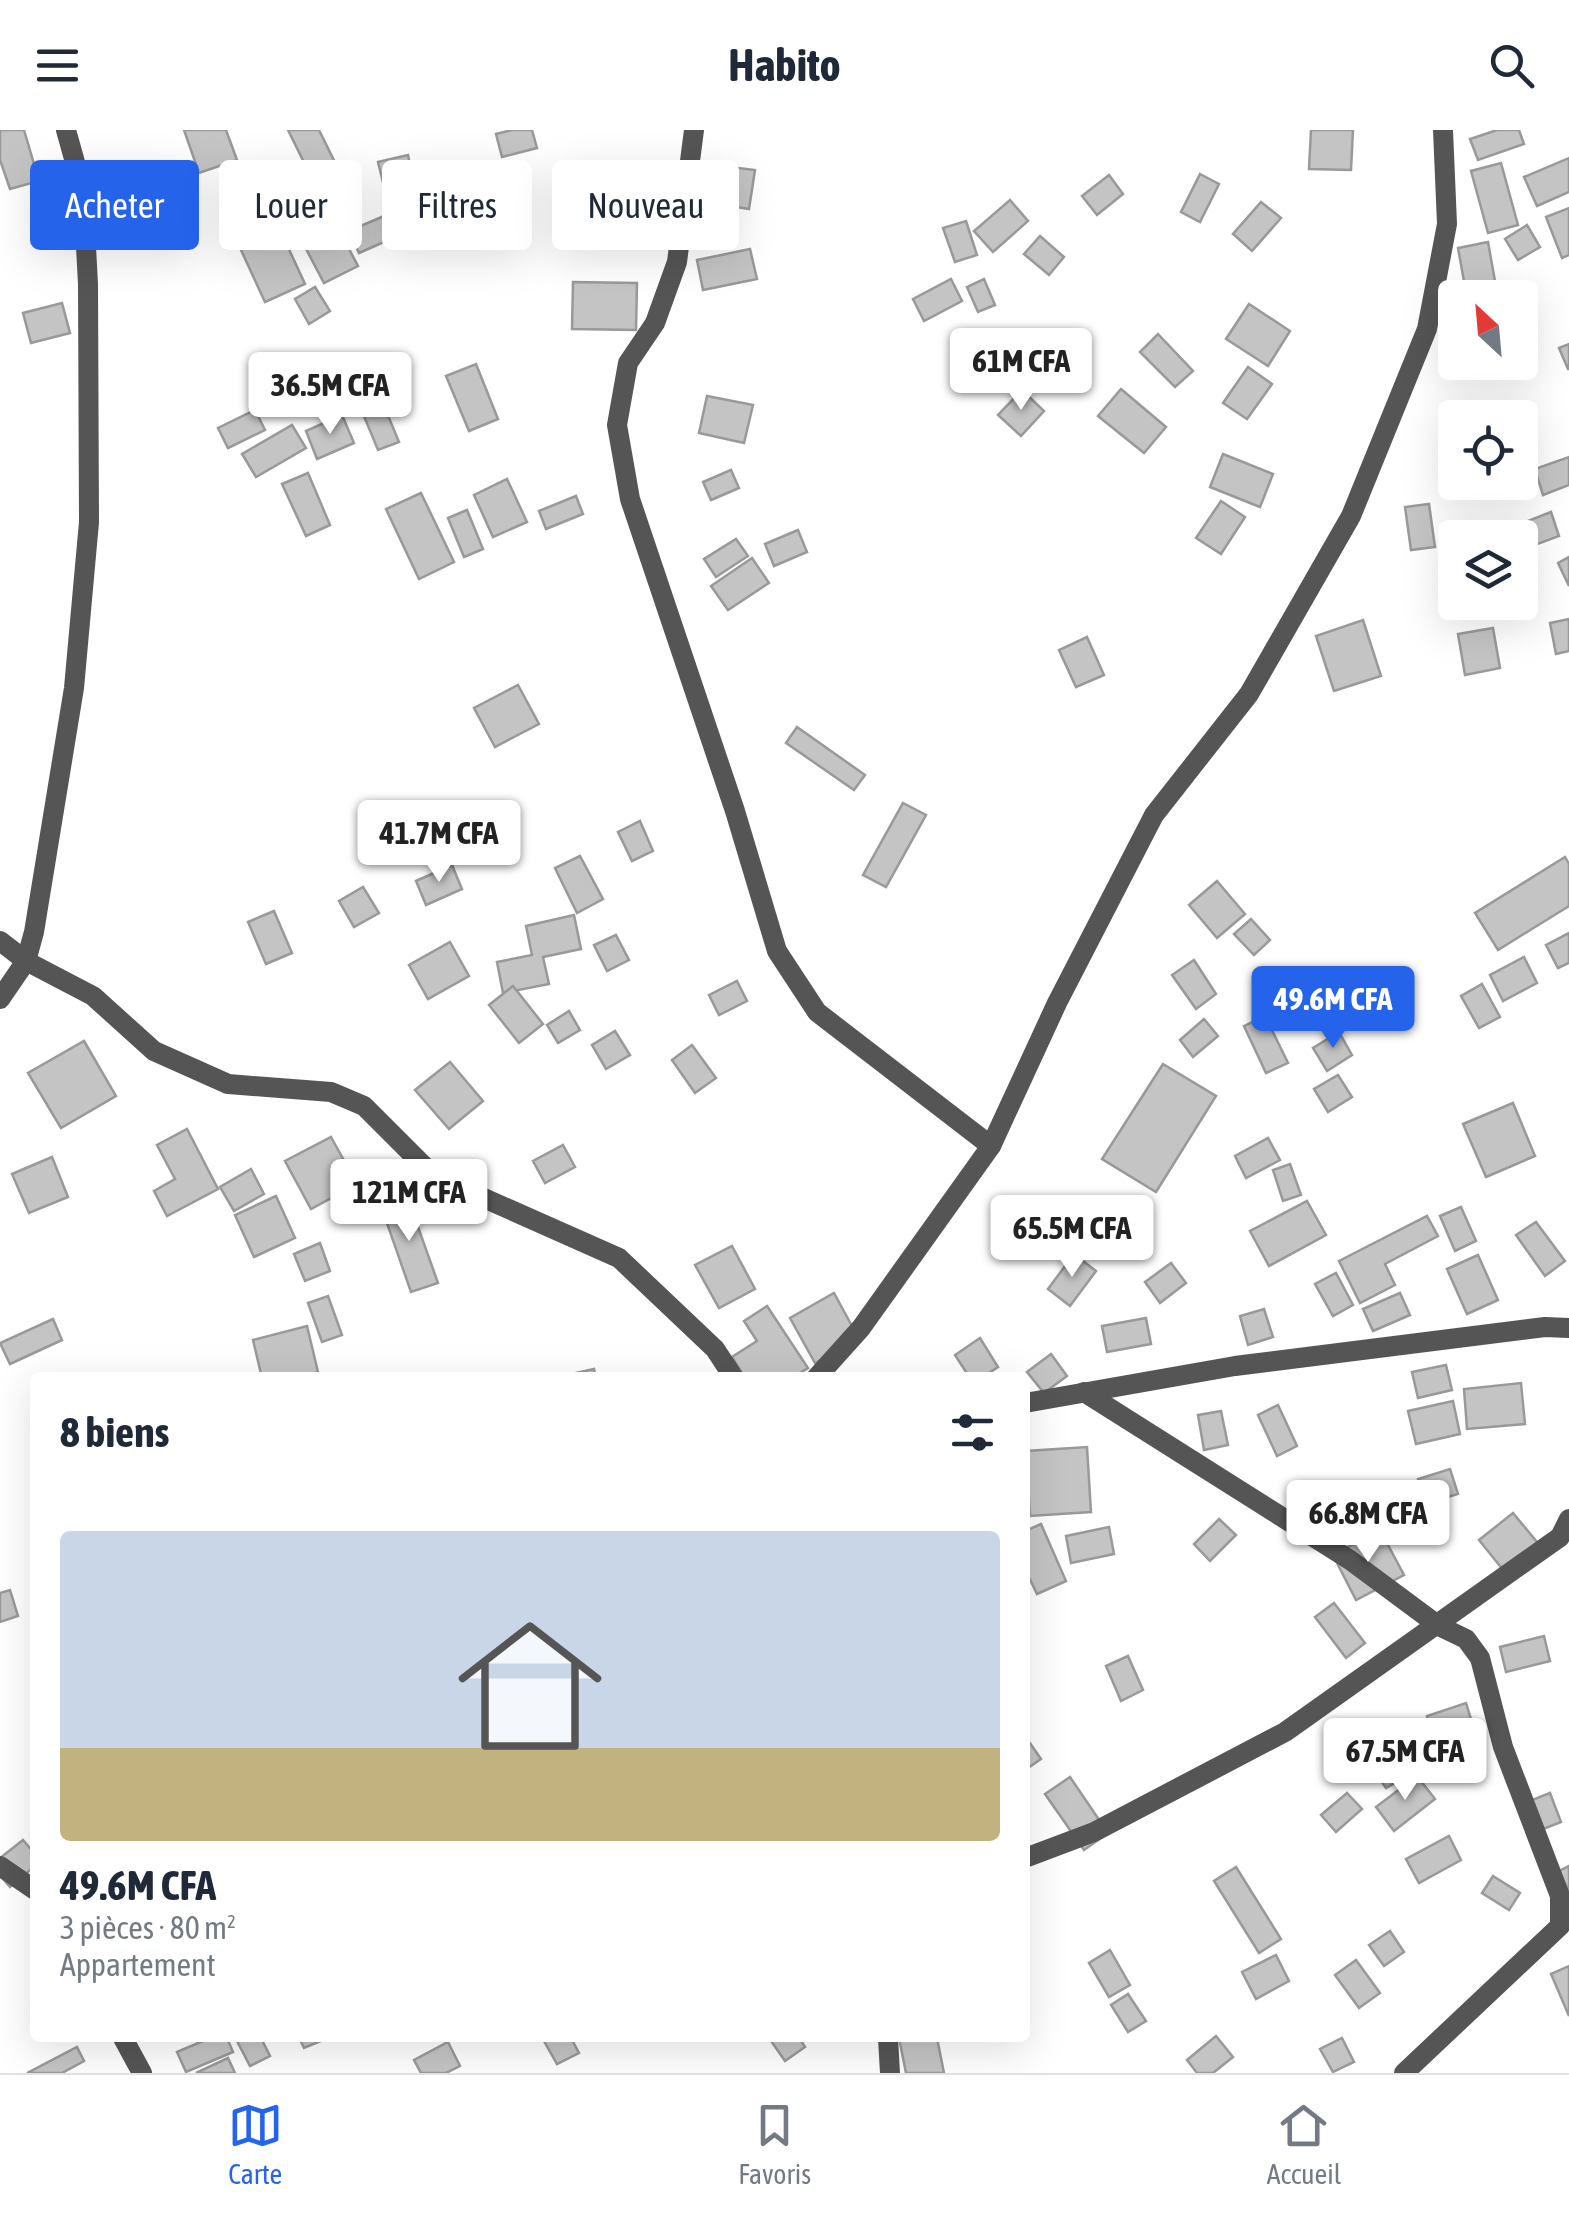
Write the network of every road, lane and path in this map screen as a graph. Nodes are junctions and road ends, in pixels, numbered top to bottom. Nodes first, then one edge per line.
1 (66, 130) edge
2 (694, 130) edge
3 (1443, 130) edge
4 (0, 941) edge
5 (26, 961) junction
6 (0, 999) edge
7 (992, 1146) junction
8 (1569, 1328) edge
9 (730, 1372) edge
10 (821, 1372) edge
11 (1084, 1392) junction
12 (1030, 1401) edge
13 (1566, 1533) edge
14 (1439, 1626) junction
15 (1030, 1856) edge
16 (0, 1866) edge
17 (30, 1887) edge
18 (125, 2042) edge
19 (888, 2042) edge
20 (142, 2073) edge
21 (890, 2073) edge
22 (1404, 2073) edge

1 - 5 street
2 - 7 street
3 - 7 street
4 - 5 street
5 - 6 street
5 - 9 street
7 - 10 street
8 - 11 street
11 - 12 street
11 - 14 street
13 - 14 street
14 - 15 street
14 - 22 street
16 - 17 street
18 - 20 street
19 - 21 street

